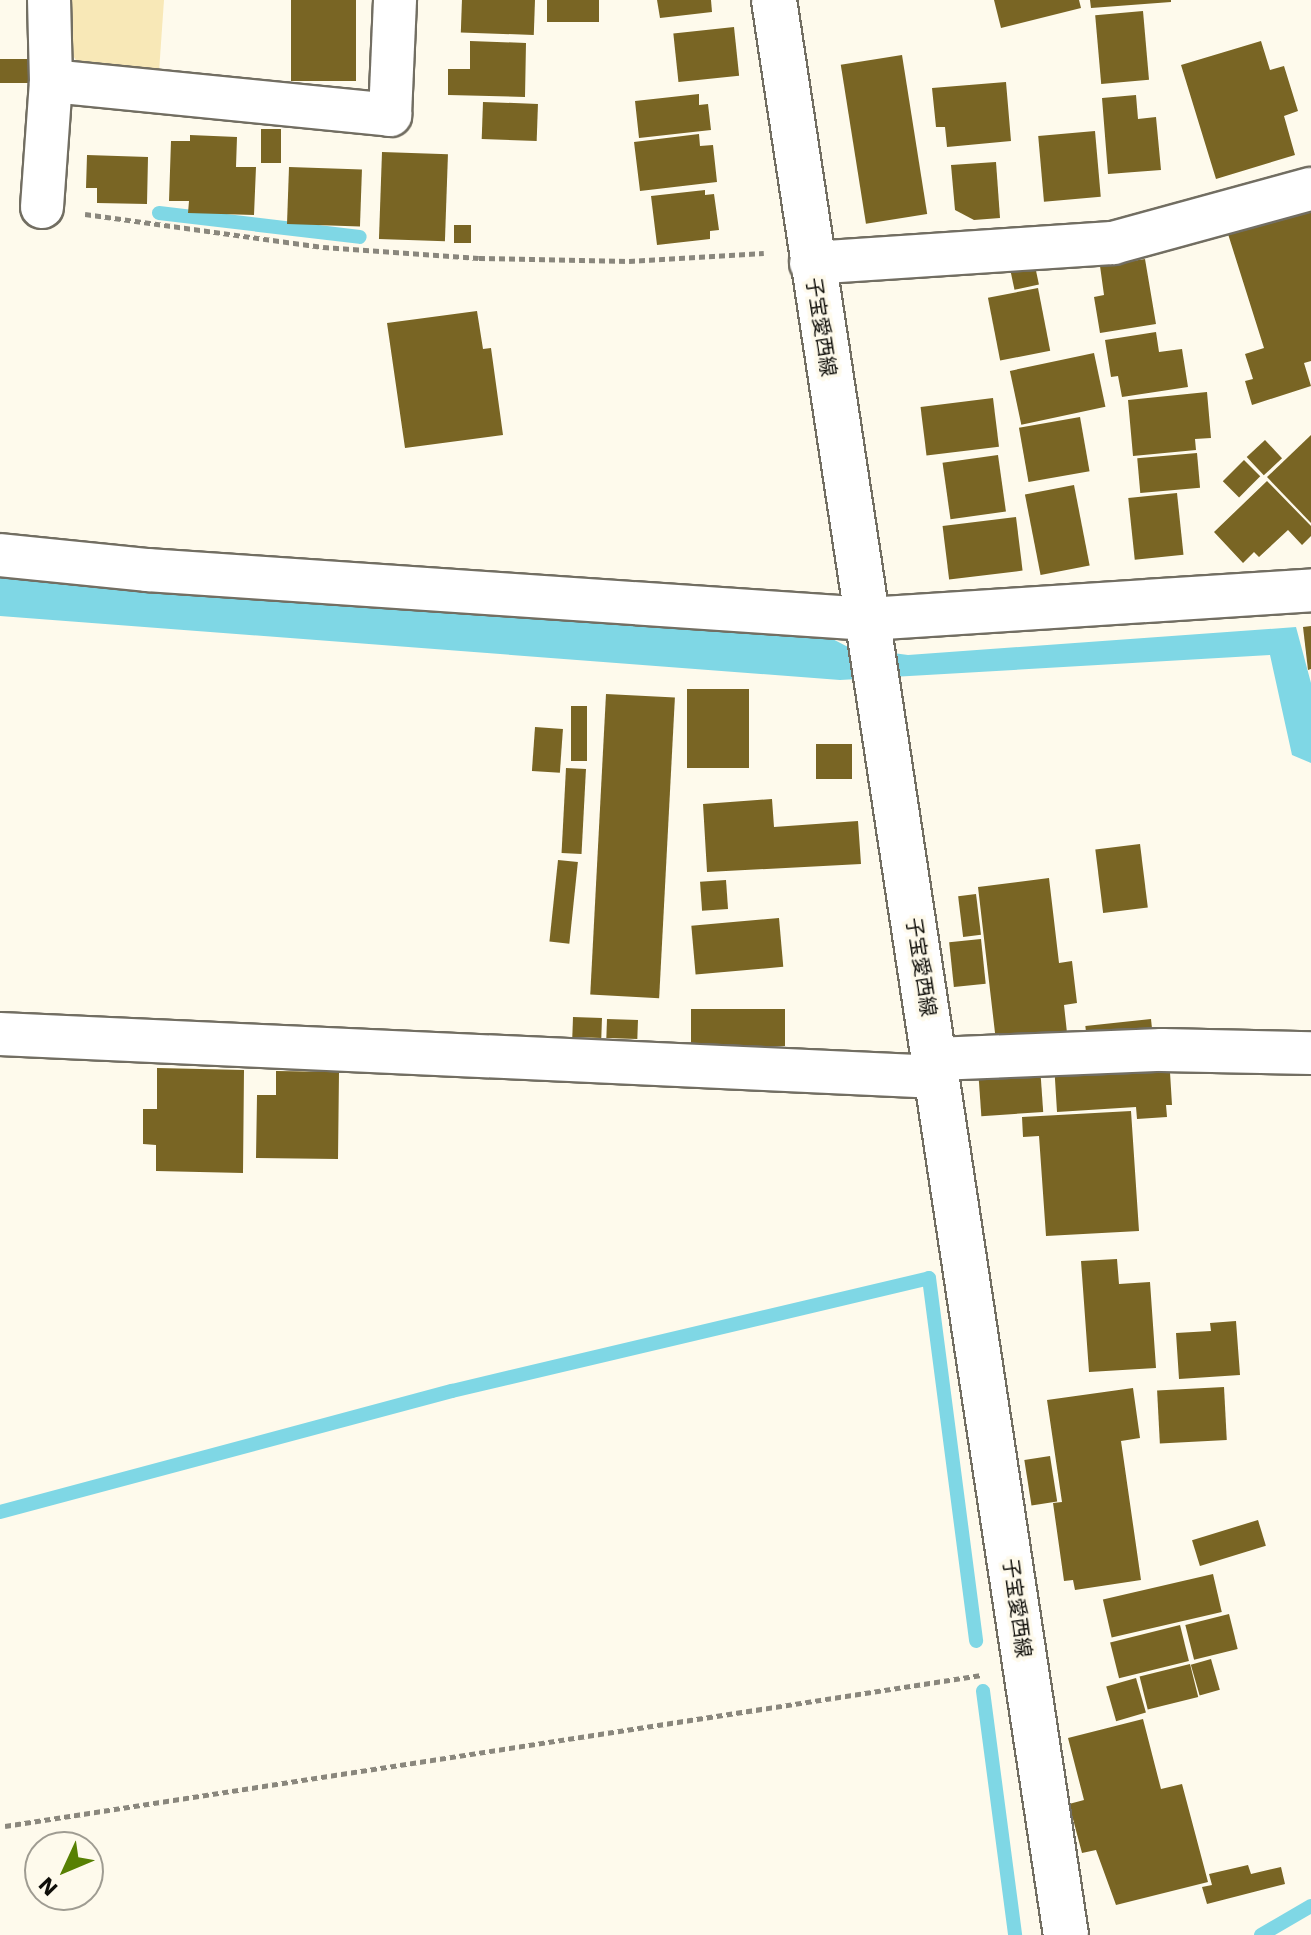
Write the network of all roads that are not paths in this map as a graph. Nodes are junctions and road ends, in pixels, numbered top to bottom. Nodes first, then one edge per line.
1 (49, 0) edge
2 (395, 0) edge
3 (774, 0) edge
4 (51, 81) junction
5 (1311, 189) edge
6 (42, 207) road end
7 (810, 257) junction
8 (0, 555) edge
9 (1311, 590) edge
10 (873, 650) junction
11 (0, 1034) edge
12 (1311, 1053) edge
13 (937, 1068) junction
14 (1066, 1935) edge

1 - 4 street
2 - 4 street
3 - 7 main road, 子宝愛西線
4 - 6 street
5 - 7 street
7 - 10 main road, 子宝愛西線
8 - 10 street
9 - 10 street
10 - 13 main road, 子宝愛西線
11 - 13 street
12 - 13 street
13 - 14 main road, 子宝愛西線

